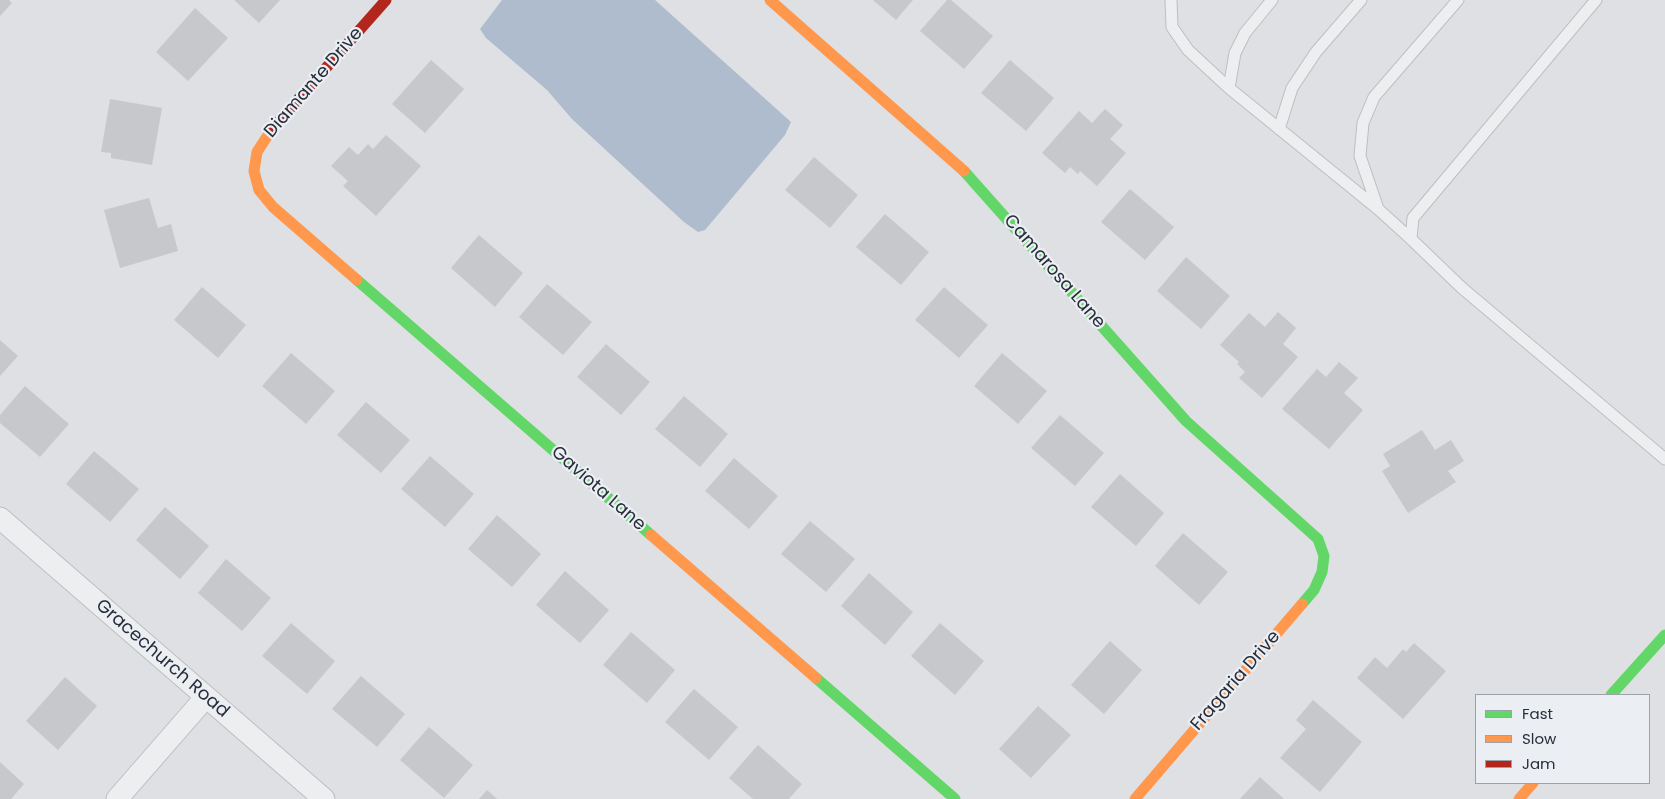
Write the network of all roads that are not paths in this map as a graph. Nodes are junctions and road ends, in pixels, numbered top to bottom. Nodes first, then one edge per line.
1 (386, 0) edge
2 (770, 0) edge
3 (1171, 0) edge
4 (1272, 0) edge
5 (1361, 0) edge
6 (1458, 0) edge
7 (1596, 0) edge
8 (1228, 88) junction
9 (1279, 129) junction
10 (254, 171) joint
11 (1378, 209) junction
12 (1411, 239) junction
13 (1665, 459) edge
14 (0, 518) edge
15 (1324, 556) joint
16 (1665, 635) edge
17 (1612, 694) edge
18 (206, 697) junction
19 (1533, 784) edge
20 (117, 799) edge
21 (324, 799) edge
22 (955, 799) edge
23 (1134, 799) edge
24 (1519, 799) edge

1 - 10 street, Diamante Drive
2 - 15 street, Camarosa Lane
3 - 8 lane
4 - 8 lane
5 - 9 lane
6 - 11 lane
7 - 12 lane
8 - 9 lane
9 - 11 lane
10 - 22 street, Gaviota Lane
11 - 12 lane
12 - 13 lane
14 - 18 street, Gracechurch Road
15 - 23 street, Fragaria Drive
16 - 17 street
18 - 20 street
18 - 21 street, Gracechurch Road
19 - 24 street

